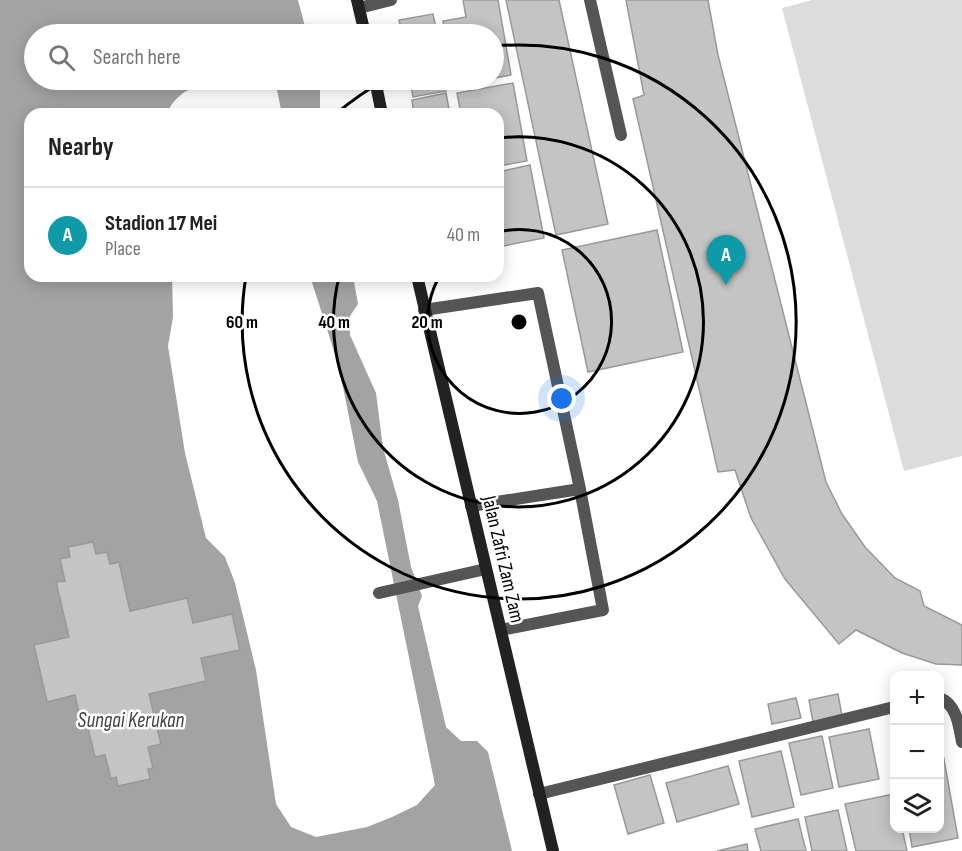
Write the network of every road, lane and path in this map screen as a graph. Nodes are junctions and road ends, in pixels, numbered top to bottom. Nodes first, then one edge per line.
1 (391, 0) edge
2 (591, 0) edge
3 (358, 4) edge
4 (363, 24) edge
5 (377, 90) edge
6 (381, 108) edge
7 (621, 135) dead end
8 (418, 282) edge
9 (424, 310) junction
10 (580, 489) junction
11 (471, 506) junction
12 (486, 569) junction
13 (379, 593) dead end
14 (501, 630) junction
15 (944, 700) edge
16 (890, 708) edge
17 (962, 742) edge
18 (539, 794) junction
19 (553, 851) edge

1 - 3 street
2 - 7 street
3 - 4 main road
5 - 6 main road
8 - 9 main road, Jalan Zafri Zam Zam
9 - 10 street
9 - 11 main road, Jalan Zafri Zam Zam
10 - 11 street
10 - 14 street
11 - 12 main road, Jalan Zafri Zam Zam
12 - 13 street
12 - 14 main road, Jalan Zafri Zam Zam
14 - 18 main road, Jalan Zafri Zam Zam
15 - 17 street
16 - 18 street
18 - 19 main road, Jalan Zafri Zam Zam

